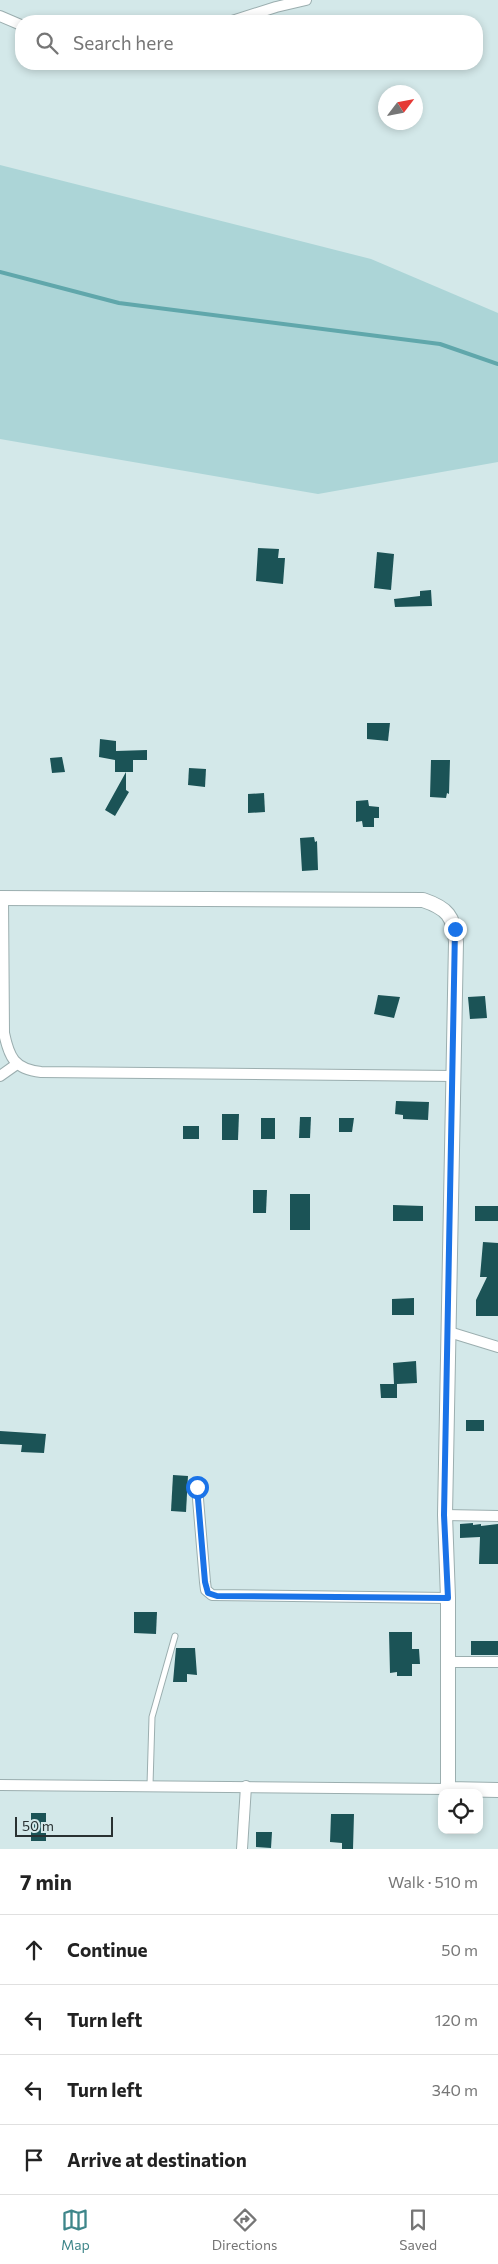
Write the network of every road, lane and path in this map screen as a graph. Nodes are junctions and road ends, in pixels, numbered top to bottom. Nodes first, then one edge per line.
1 (306, 0) edge
2 (250, 15) edge
3 (0, 16) edge
4 (15, 22) edge
5 (1, 898) edge
6 (17, 1064) junction
7 (0, 1076) edge
8 (454, 1076) junction
9 (449, 1332) junction
10 (498, 1347) edge
11 (197, 1487) dead end
12 (444, 1515) junction
13 (498, 1516) edge
14 (448, 1598) junction
15 (175, 1636) dead end
16 (448, 1662) junction
17 (498, 1662) edge
18 (0, 1785) edge
19 (150, 1785) junction
20 (246, 1786) junction
21 (448, 1789) edge
22 (438, 1790) edge
23 (483, 1790) edge
24 (498, 1790) edge
25 (242, 1849) edge

1 - 2 street
3 - 4 street
5 - 6 street
5 - 8 street
6 - 7 street
6 - 8 street
8 - 9 street
9 - 10 street
9 - 12 street
11 - 14 street
12 - 13 street
12 - 14 street
14 - 16 street
15 - 19 lane
16 - 17 street
16 - 21 street
18 - 19 street
19 - 20 street
20 - 22 street
20 - 25 street
23 - 24 street

